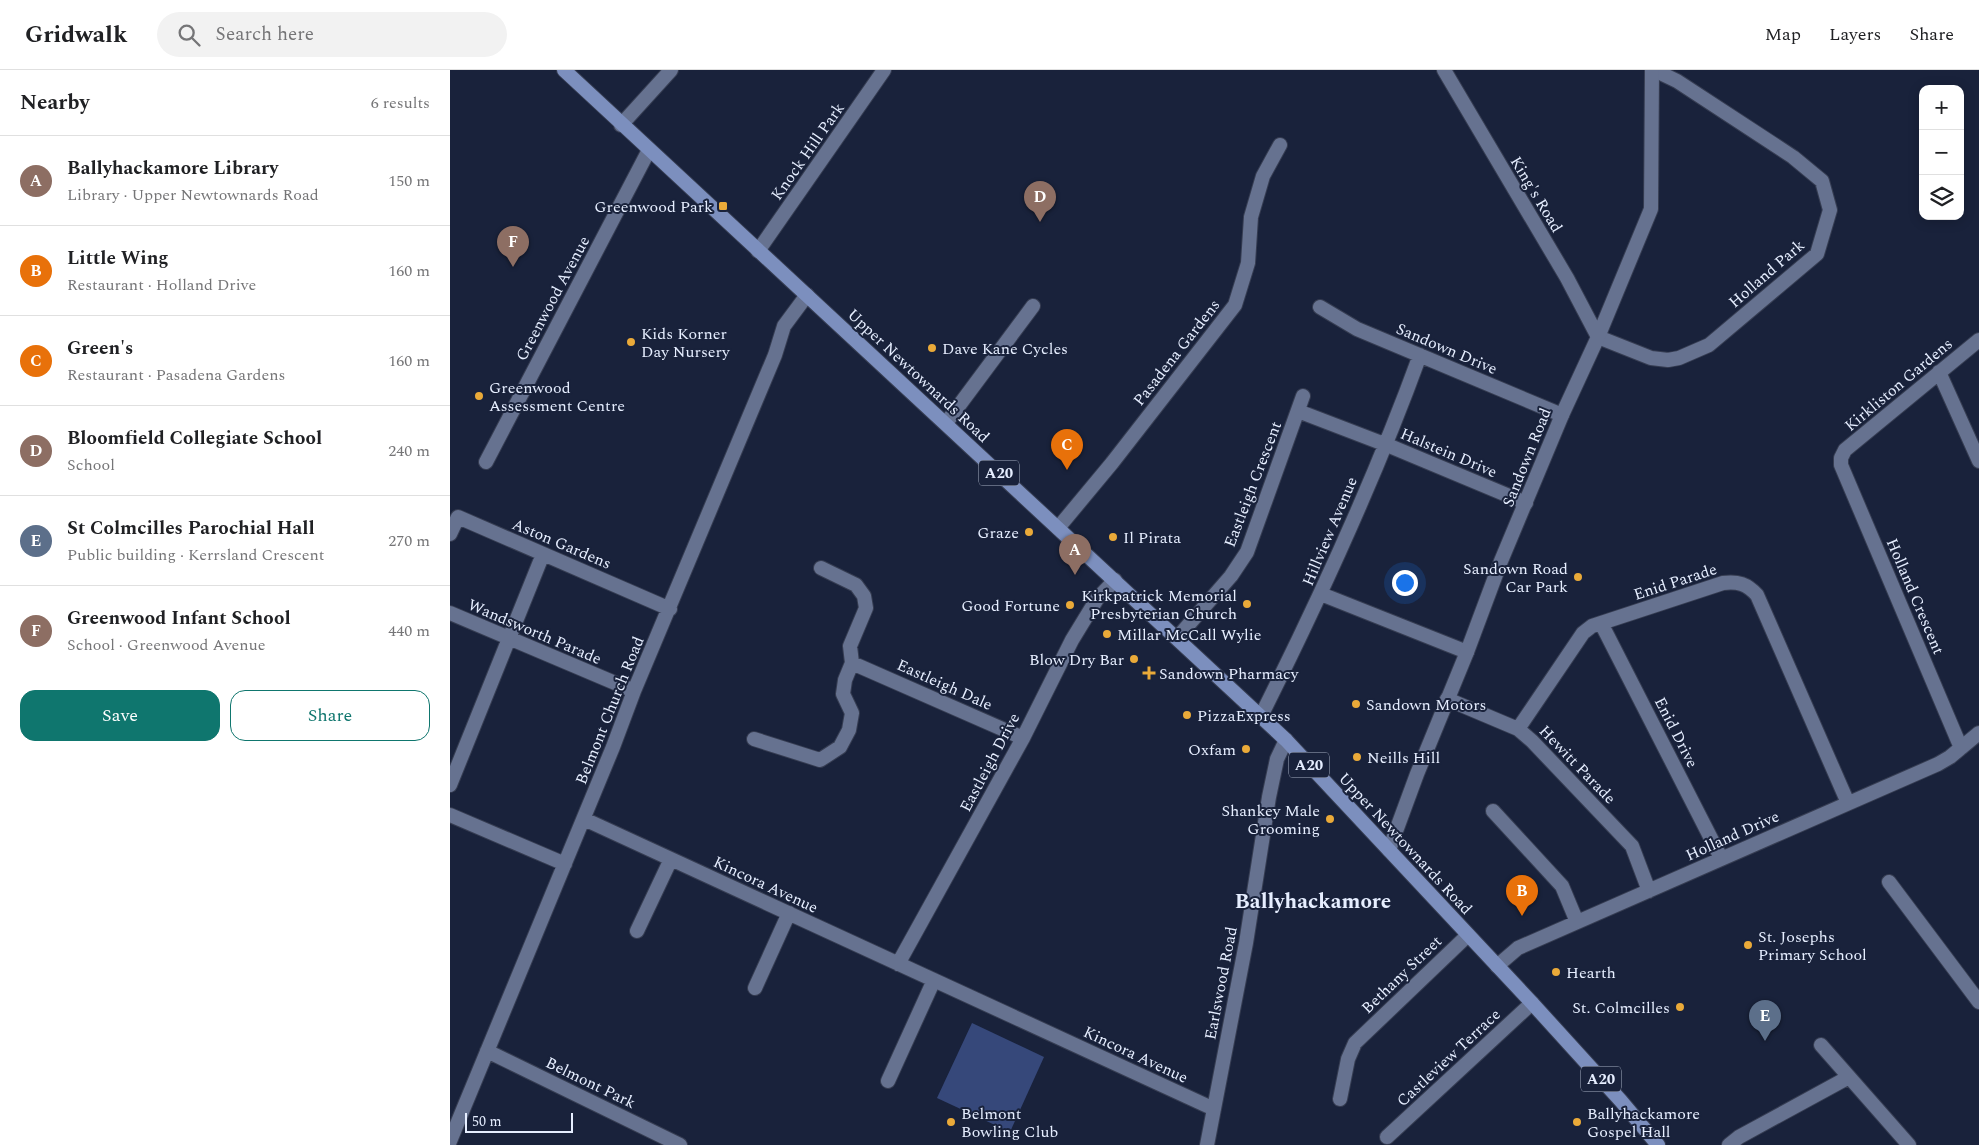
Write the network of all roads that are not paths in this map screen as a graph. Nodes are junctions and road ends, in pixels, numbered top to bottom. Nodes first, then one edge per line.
1 (564, 70) edge
2 (671, 70) edge
3 (884, 70) edge
4 (1444, 70) edge
5 (1653, 70) edge
6 (622, 124) junction
7 (1280, 145) dead end
8 (648, 150) junction
9 (758, 251) junction
10 (807, 295) junction
11 (1033, 306) dead end
12 (1320, 307) dead end
13 (1598, 337) junction
14 (1979, 340) edge
15 (1420, 355) junction
16 (1939, 372) junction
17 (1303, 396) dead end
18 (1298, 411) junction
19 (1562, 415) junction
20 (946, 424) junction
21 (1386, 444) junction
22 (1841, 458) joint
23 (1979, 461) edge
24 (486, 462) dead end
25 (1526, 503) junction
26 (1058, 528) junction
27 (450, 534) edge
28 (543, 554) junction
29 (821, 568) dead end
30 (1115, 580) junction
31 (1321, 594) junction
32 (670, 609) junction
33 (450, 613) edge
34 (1601, 623) junction
35 (1177, 638) junction
36 (509, 640) junction
37 (1467, 652) junction
38 (852, 663) junction
39 (634, 691) junction
40 (1447, 699) junction
41 (1261, 716) junction
42 (1518, 729) junction
43 (1979, 733) edge
44 (1023, 738) junction
45 (754, 739) dead end
46 (1286, 740) junction
47 (1961, 748) junction
48 (450, 785) edge
49 (1848, 803) junction
50 (1493, 811) dead end
51 (450, 815) edge
52 (584, 818) junction
53 (1389, 850) junction
54 (1721, 858) junction
55 (672, 859) junction
56 (565, 864) junction
57 (1889, 882) dead end
58 (1649, 891) junction
59 (789, 913) junction
60 (1577, 922) junction
61 (638, 931) dead end
62 (1468, 935) junction
63 (898, 964) junction
64 (1497, 966) junction
65 (934, 980) junction
66 (755, 988) dead end
67 (1979, 1002) edge
68 (1532, 1003) junction
69 (1821, 1045) dead end
70 (487, 1052) junction
71 (1849, 1077) junction
72 (888, 1081) dead end
73 (1340, 1099) dead end
74 (1214, 1109) junction
75 (1387, 1137) dead end
76 (450, 1141) edge
77 (680, 1145) edge
78 (1207, 1145) edge
79 (1658, 1145) edge
80 (1729, 1145) edge
81 (1909, 1145) edge

1 - 6 main road, Upper Newtownards Road / A20
2 - 6 street
3 - 9 street, Knock Hill Park
4 - 13 street, King's Road
5 - 13 street, Sandown Road
5 - 13 street, Holland Park
6 - 8 main road, Upper Newtownards Road / A20
7 - 26 street, Pasadena Gardens
8 - 9 main road, Upper Newtownards Road / A20
8 - 24 street, Greenwood Avenue
9 - 10 main road, Upper Newtownards Road / A20
10 - 20 main road, Upper Newtownards Road / A20
10 - 32 street, Belmont Church Road
11 - 20 street
12 - 15 street, Sandown Drive
13 - 19 street, Sandown Road
14 - 16 street, Kirkliston Gardens
15 - 19 street, Sandown Drive
15 - 21 street, Hillview Avenue
16 - 22 street, Kirkliston Gardens
16 - 23 street
17 - 18 street, Eastleigh Crescent
18 - 21 street, Eastleigh Crescent
18 - 35 street, Eastleigh Crescent
19 - 25 street, Sandown Road
20 - 26 main road, Upper Newtownards Road / A20
21 - 25 street, Halstein Drive
21 - 31 street, Hillview Avenue
22 - 47 street, Holland Crescent
25 - 37 street, Sandown Road
26 - 30 main road, Upper Newtownards Road / A20
27 - 28 street, Aston Gardens
28 - 32 street, Aston Gardens
28 - 36 street
29 - 38 street
30 - 35 main road, Upper Newtownards Road / A20
30 - 44 street, Eastleigh Drive
31 - 37 street
31 - 41 street, Hillview Avenue
32 - 39 street, Belmont Church Road
33 - 36 street, Wandsworth Parade
34 - 42 street, Enid Parade
34 - 49 street, Enid Parade
34 - 54 street, Enid Drive
35 - 41 main road, Upper Newtownards Road / A20
36 - 39 street, Wandsworth Parade
36 - 48 street
37 - 40 street, Sandown Road
38 - 44 street, Eastleigh Dale
38 - 45 street
39 - 52 street, Belmont Church Road
40 - 42 street, Hewitt Parade
40 - 53 street, Sandown Road
41 - 46 main road, Upper Newtownards Road / A20
42 - 58 street, Hewitt Parade
43 - 47 street, Holland Drive
44 - 63 street, Eastleigh Drive
46 - 53 main road, Upper Newtownards Road / A20
46 - 74 street, Earlswood Road
47 - 49 street, Holland Drive
49 - 54 street, Holland Drive
50 - 60 street
51 - 56 street
52 - 55 street, Kincora Avenue
52 - 56 street, Belmont Church Road
53 - 62 main road, Upper Newtownards Road / A20
54 - 58 street, Holland Drive
55 - 59 street, Kincora Avenue
55 - 61 street
56 - 70 street, Belmont Church Road
57 - 67 street
58 - 60 street, Holland Drive
59 - 63 street, Kincora Avenue
59 - 66 street
60 - 64 street, Holland Drive
62 - 64 main road, Upper Newtownards Road / A20
62 - 73 street, Bethany Street
63 - 65 street, Kincora Avenue
64 - 68 main road, Upper Newtownards Road / A20
65 - 72 street
65 - 74 street, Kincora Avenue
68 - 75 street, Castleview Terrace
68 - 79 main road, Upper Newtownards Road / A20
69 - 71 street
70 - 76 street, Belmont Church Road
70 - 77 street, Belmont Park
71 - 80 street
71 - 81 street
74 - 78 street, Earlswood Road

